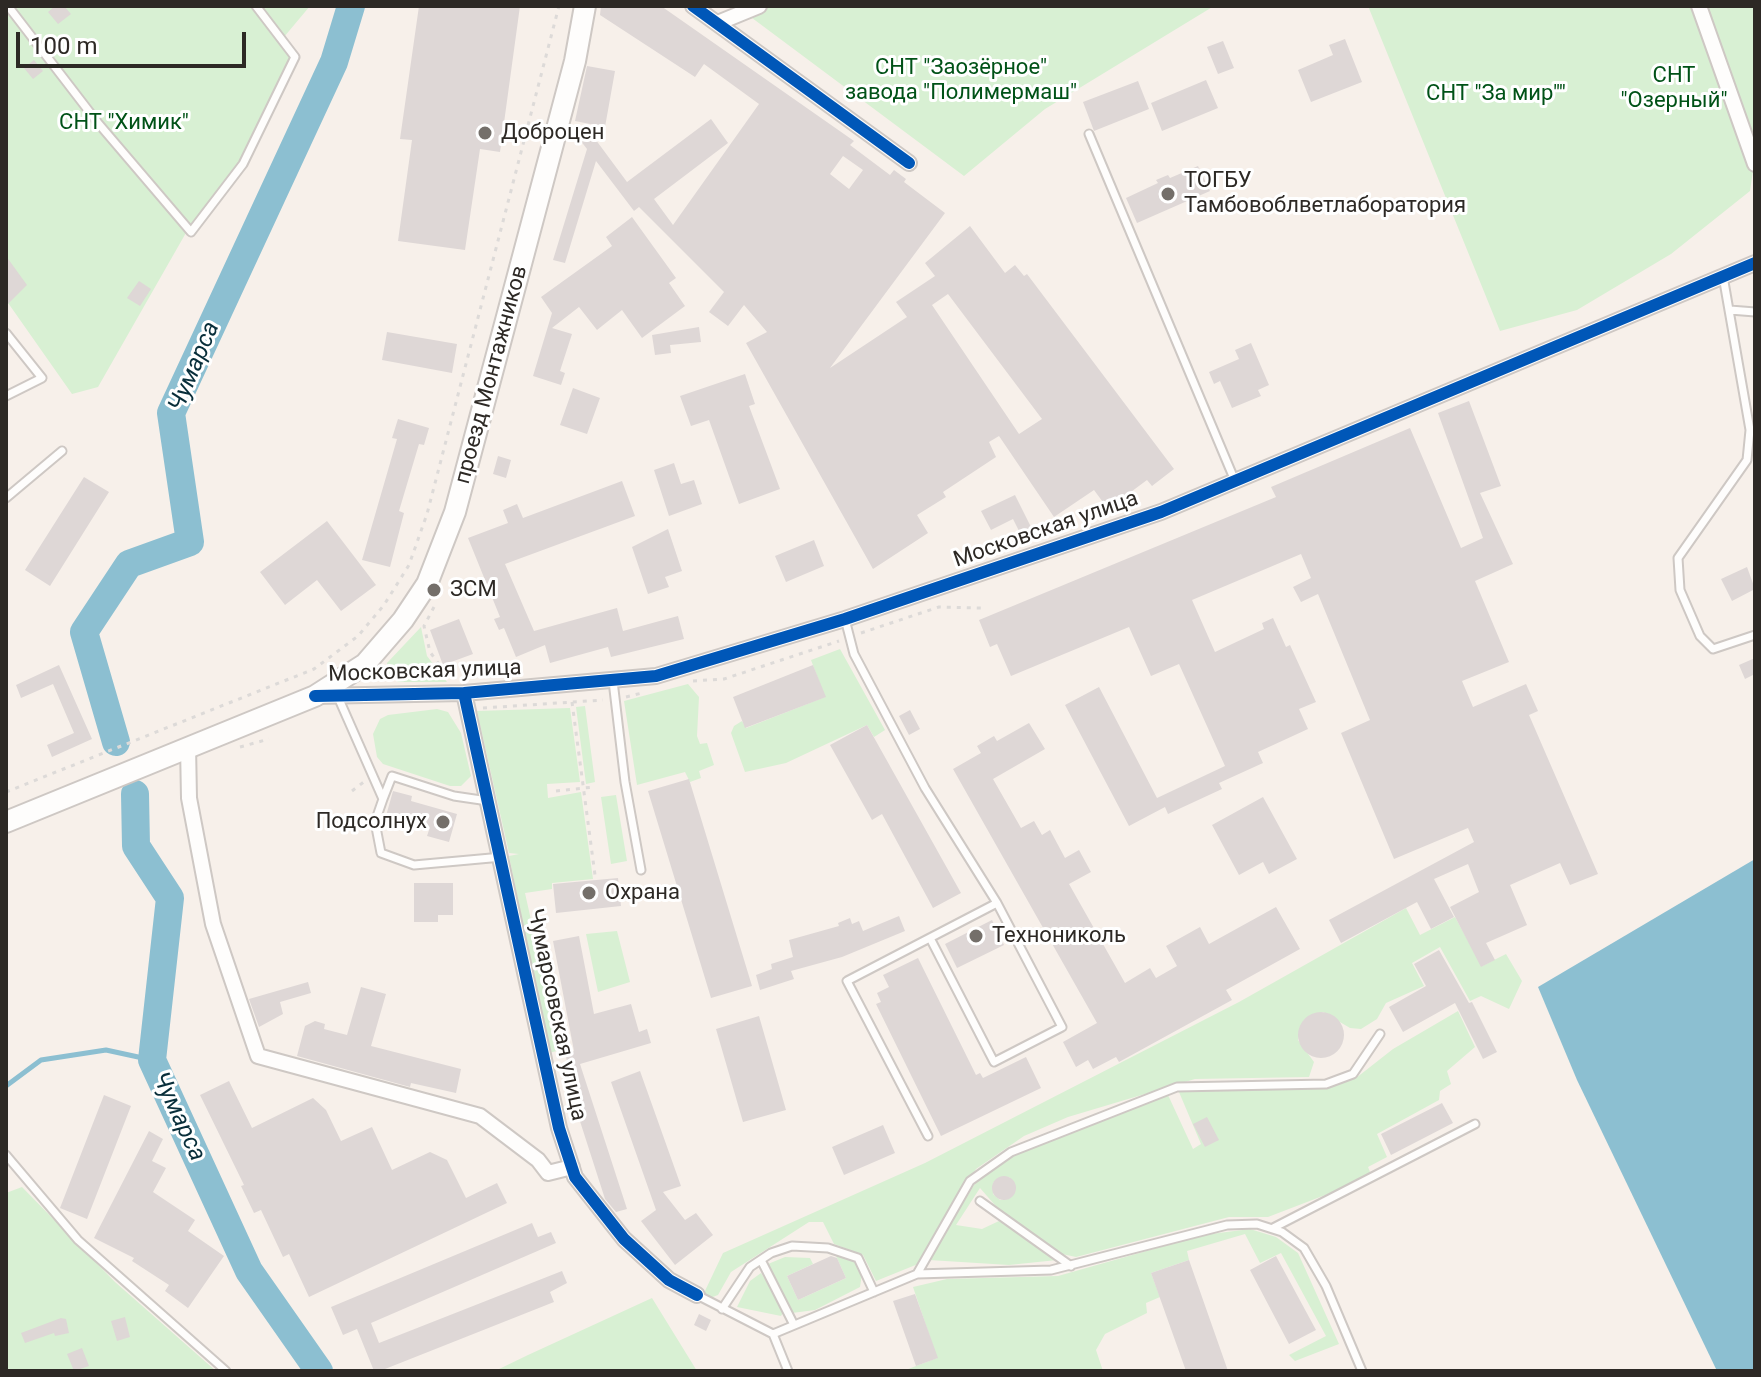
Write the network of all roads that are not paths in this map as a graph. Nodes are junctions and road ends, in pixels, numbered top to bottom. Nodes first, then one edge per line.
1 (8, 6) edge
2 (256, 6) edge
3 (585, 6) edge
4 (693, 6) edge
5 (759, 6) edge
6 (1699, 6) edge
7 (720, 22) junction
8 (1089, 134) dead end
9 (909, 163) dead end
10 (1755, 164) edge
11 (1755, 263) edge
12 (1723, 276) junction
13 (1730, 310) junction
14 (1755, 312) edge
15 (6, 333) edge
16 (6, 396) edge
17 (62, 451) dead end
18 (1235, 481) junction
19 (6, 498) edge
20 (845, 619) junction
21 (1755, 635) edge
22 (613, 681) junction
23 (464, 693) junction
24 (315, 696) junction
25 (338, 697) junction
26 (188, 746) junction
27 (383, 799) junction
28 (488, 801) junction
29 (6, 822) edge
30 (502, 857) junction
31 (641, 870) dead end
32 (997, 903) junction
33 (930, 938) junction
34 (1380, 1034) dead end
35 (1475, 1124) dead end
36 (928, 1136) dead end
37 (6, 1155) edge
38 (572, 1167) junction
39 (980, 1201) dead end
40 (1273, 1228) junction
41 (761, 1260) junction
42 (1071, 1266) junction
43 (917, 1274) junction
44 (874, 1292) junction
45 (697, 1295) joint
46 (722, 1309) junction
47 (794, 1325) junction
48 (773, 1334) junction
49 (226, 1371) edge
50 (788, 1371) edge
51 (1362, 1371) edge

1 - 2 lane
3 - 24 main road, проезд Монтажников
4 - 7 street
5 - 7 street
6 - 10 street
7 - 9 street
8 - 18 lane
11 - 12 street, Московская улица
12 - 13 lane
12 - 18 street, Московская улица
13 - 14 lane
13 - 21 lane
15 - 16 lane
17 - 19 lane
18 - 20 street, Московская улица
20 - 22 street, Московская улица
20 - 32 lane
22 - 23 street, Московская улица
22 - 31 lane
23 - 25 street, Московская улица
23 - 28 street, Чумарсовская улица
24 - 25 street, Московская улица
24 - 26 main road, Московская улица
25 - 27 lane
26 - 29 main road, Московская улица
26 - 38 street
27 - 28 lane
27 - 30 lane
28 - 30 street, Чумарсовская улица
30 - 38 street, Чумарсовская улица
32 - 33 lane
32 - 33 lane
33 - 36 lane
34 - 43 lane
35 - 40 lane
37 - 49 lane
38 - 45 street, Чумарсовская улица
39 - 42 lane
40 - 42 lane
40 - 51 lane
41 - 44 lane
41 - 46 lane
41 - 47 lane
42 - 43 lane
43 - 44 lane
44 - 47 lane
45 - 46 lane
46 - 48 lane
47 - 48 lane
48 - 50 lane

